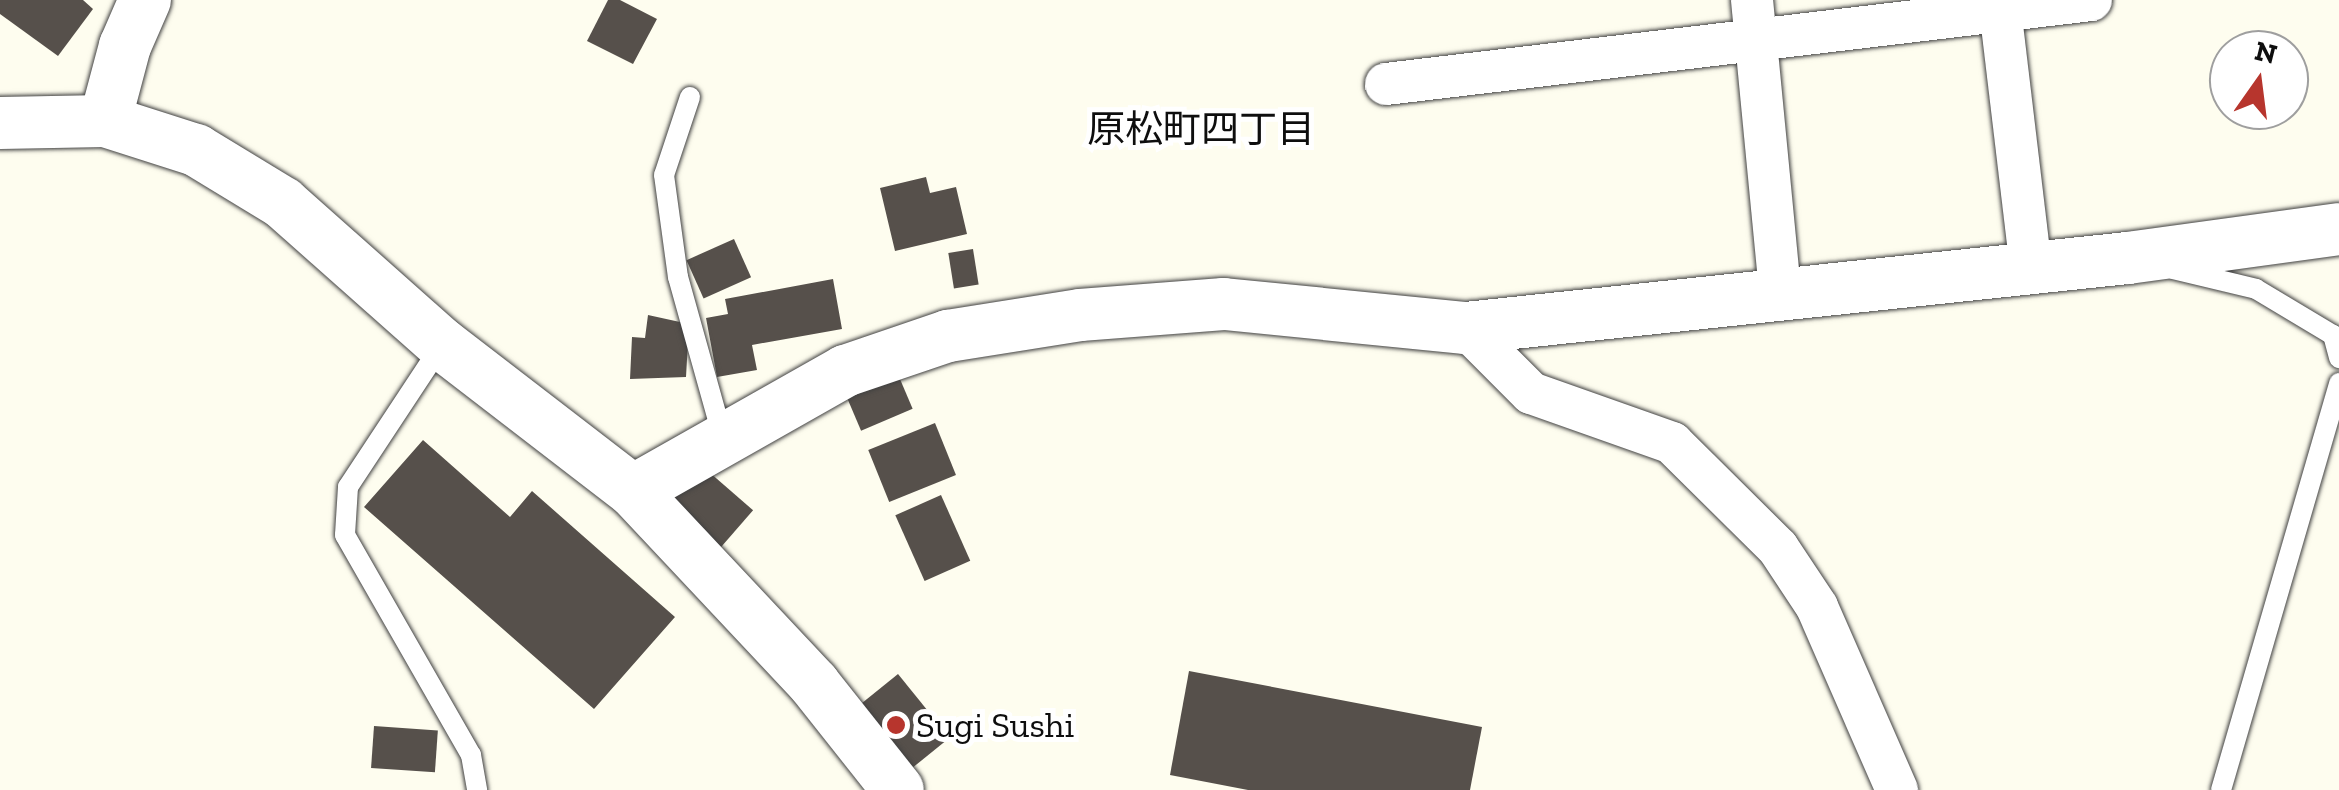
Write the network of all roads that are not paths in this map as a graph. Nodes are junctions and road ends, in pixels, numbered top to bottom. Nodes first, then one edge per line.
1 (146, 0) edge
2 (2091, 0) edge
3 (2000, 4) edge
4 (1754, 19) edge
5 (1386, 84) dead end
6 (690, 97) dead end
7 (104, 122) junction
8 (0, 123) edge
9 (2339, 229) edge
10 (2128, 258) junction
11 (2031, 267) junction
12 (1780, 291) junction
13 (1466, 328) junction
14 (442, 344) junction
15 (2339, 358) edge
16 (2339, 383) edge
17 (724, 440) junction
18 (634, 491) junction
19 (478, 790) edge
20 (898, 790) edge
21 (1896, 790) edge
22 (2220, 790) edge

1 - 7 street
2 - 3 street
3 - 4 street
3 - 11 street
4 - 5 street
4 - 12 street
6 - 17 lane
7 - 8 street
7 - 14 street
9 - 10 street
10 - 11 street
10 - 15 lane
11 - 12 street
12 - 13 street
13 - 17 street
13 - 21 street
14 - 18 street
14 - 19 lane
16 - 22 lane
17 - 18 street
18 - 20 street

